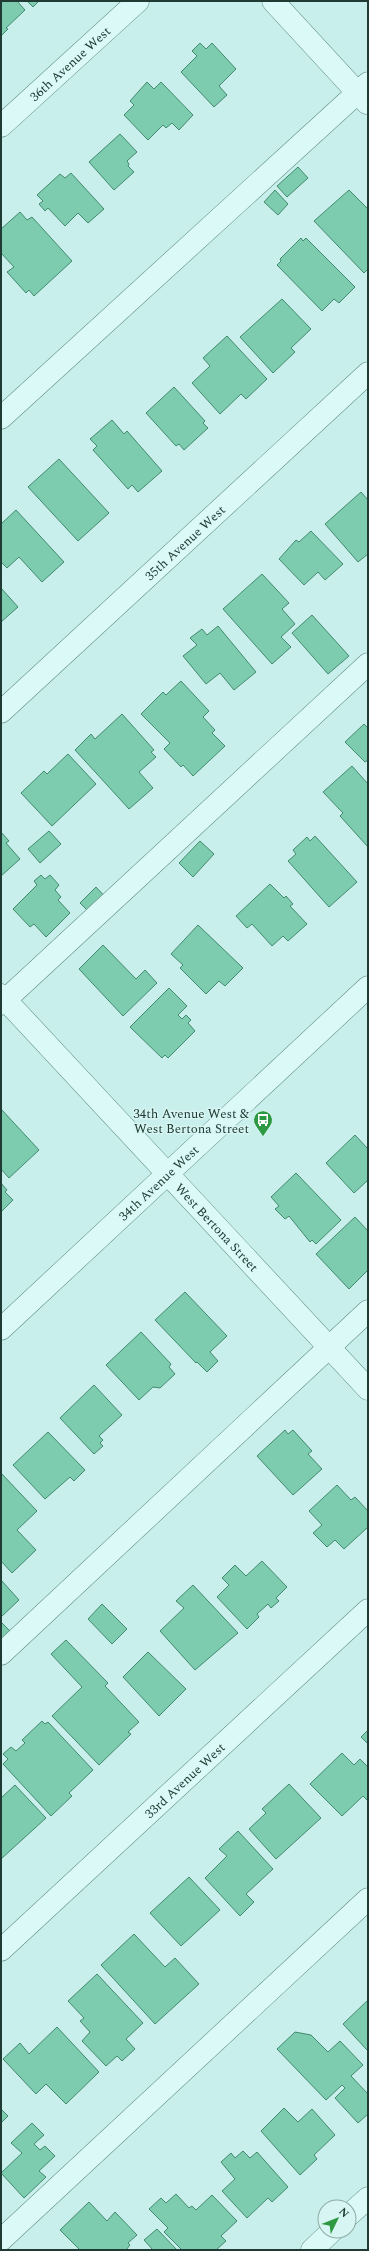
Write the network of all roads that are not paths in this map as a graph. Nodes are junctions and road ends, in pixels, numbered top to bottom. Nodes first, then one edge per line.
1 (138, 1) edge
2 (273, 1) edge
3 (365, 94) edge
4 (1, 126) edge
5 (368, 373) edge
6 (1, 418) edge
7 (368, 664) edge
8 (1, 712) edge
9 (368, 987) edge
10 (2, 1000) edge
11 (168, 1174) junction
12 (368, 1311) edge
13 (1, 1329) edge
14 (329, 1347) junction
15 (368, 1389) edge
16 (368, 1610) edge
17 (1, 1654) edge
18 (368, 1899) edge
19 (1, 1950) edge
20 (368, 2198) edge
21 (357, 2208) edge
22 (324, 2239) edge
23 (1, 2240) edge
24 (312, 2250) edge

1 - 4 street, 36th Avenue West
2 - 3 street
3 - 6 street
5 - 8 street, 35th Avenue West
7 - 10 street
9 - 11 street, 34th Avenue West
10 - 11 street, West Bertona Street
11 - 13 street, 34th Avenue West
11 - 14 street, West Bertona Street
12 - 14 street
14 - 15 street, West Bertona Street
14 - 17 street
16 - 19 street, 33rd Avenue West
18 - 23 street
20 - 21 street
22 - 24 street

